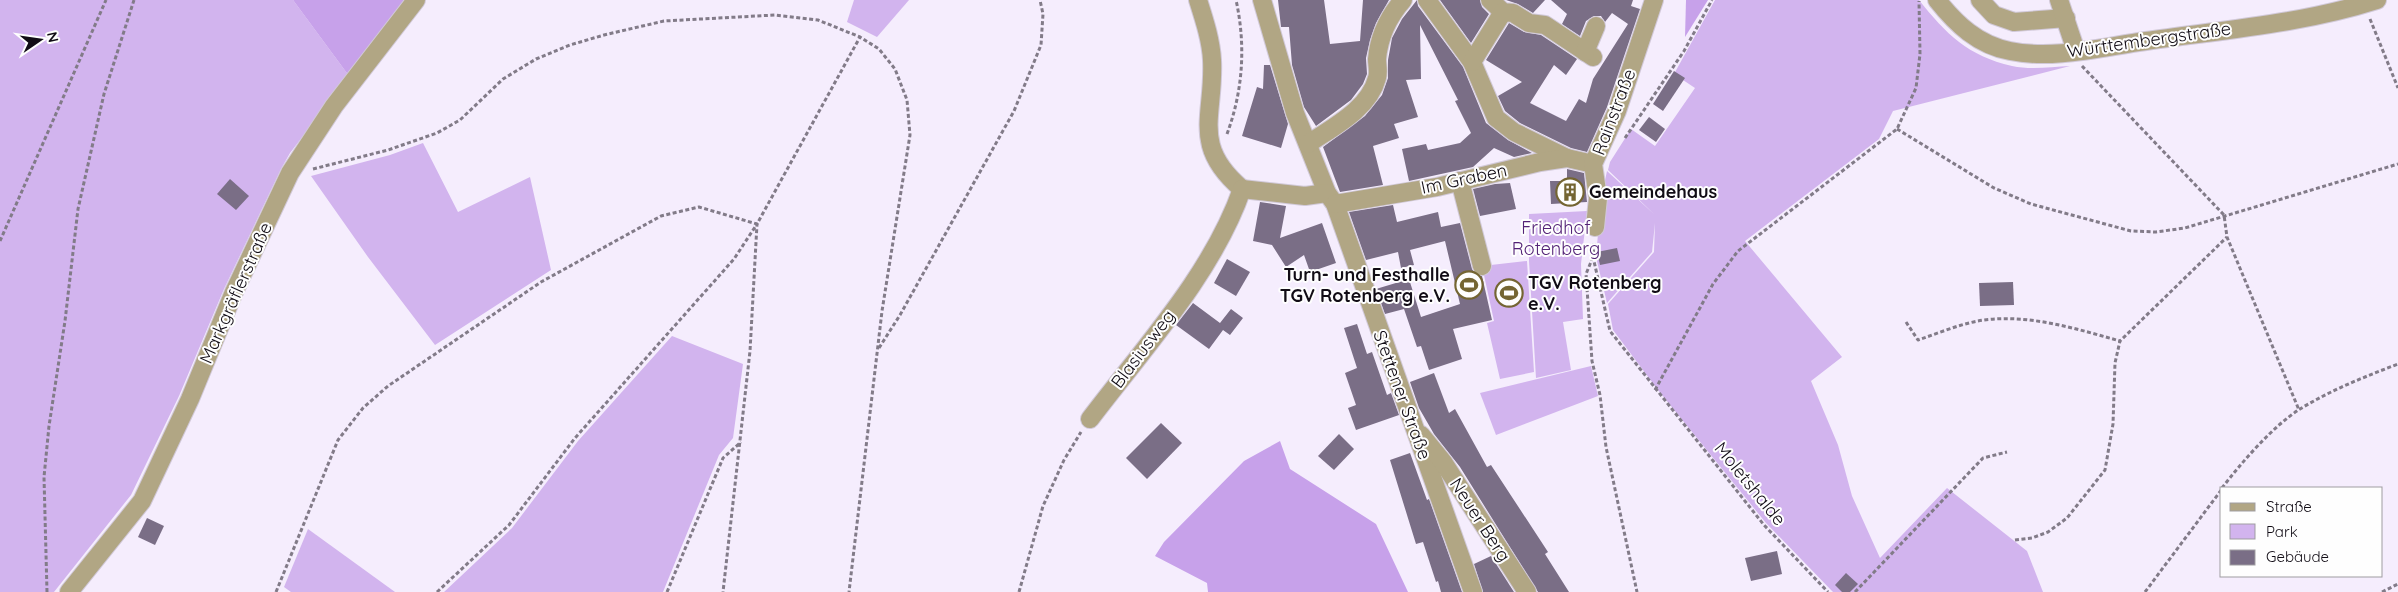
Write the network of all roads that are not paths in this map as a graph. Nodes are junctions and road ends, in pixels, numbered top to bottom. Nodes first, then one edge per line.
1 (416, 0) edge
2 (1198, 0) edge
3 (1262, 0) edge
4 (1403, 0) edge
5 (1428, 0) edge
6 (1654, 0) edge
7 (1937, 0) edge
8 (1980, 0) edge
9 (2058, 0) edge
10 (2370, 2) edge
11 (1496, 6) edge
12 (2066, 18) junction
13 (1596, 26) dead end
14 (2076, 51) junction
15 (1472, 62) junction
16 (1308, 144) junction
17 (1567, 158) junction
18 (1593, 164) junction
19 (1460, 181) junction
20 (1242, 189) junction
21 (1331, 198) junction
22 (1595, 227) road end
23 (1482, 266) dead end
24 (1090, 419) road end
25 (1413, 425) junction
26 (69, 592) edge
27 (1473, 592) edge
28 (1527, 592) edge

1 - 26 street, Markgräflerstraße
2 - 20 street
3 - 16 street, Stettener Straße
4 - 16 street
5 - 15 street
6 - 18 street, Rainstraße
7 - 14 street, Württembergstraße
8 - 12 street
9 - 12 street
10 - 14 street, Württembergstraße
11 - 13 street
11 - 15 street
12 - 14 street
15 - 17 street
16 - 21 street, Stettener Straße
17 - 18 street, Im Graben
17 - 19 street, Im Graben
18 - 22 street, Rainstraße
19 - 21 street, Im Graben
19 - 23 street
20 - 21 street
20 - 24 street, Blasiusweg
21 - 25 street, Stettener Straße
25 - 27 street, Stettener Straße
25 - 28 street, Neuer Berg

